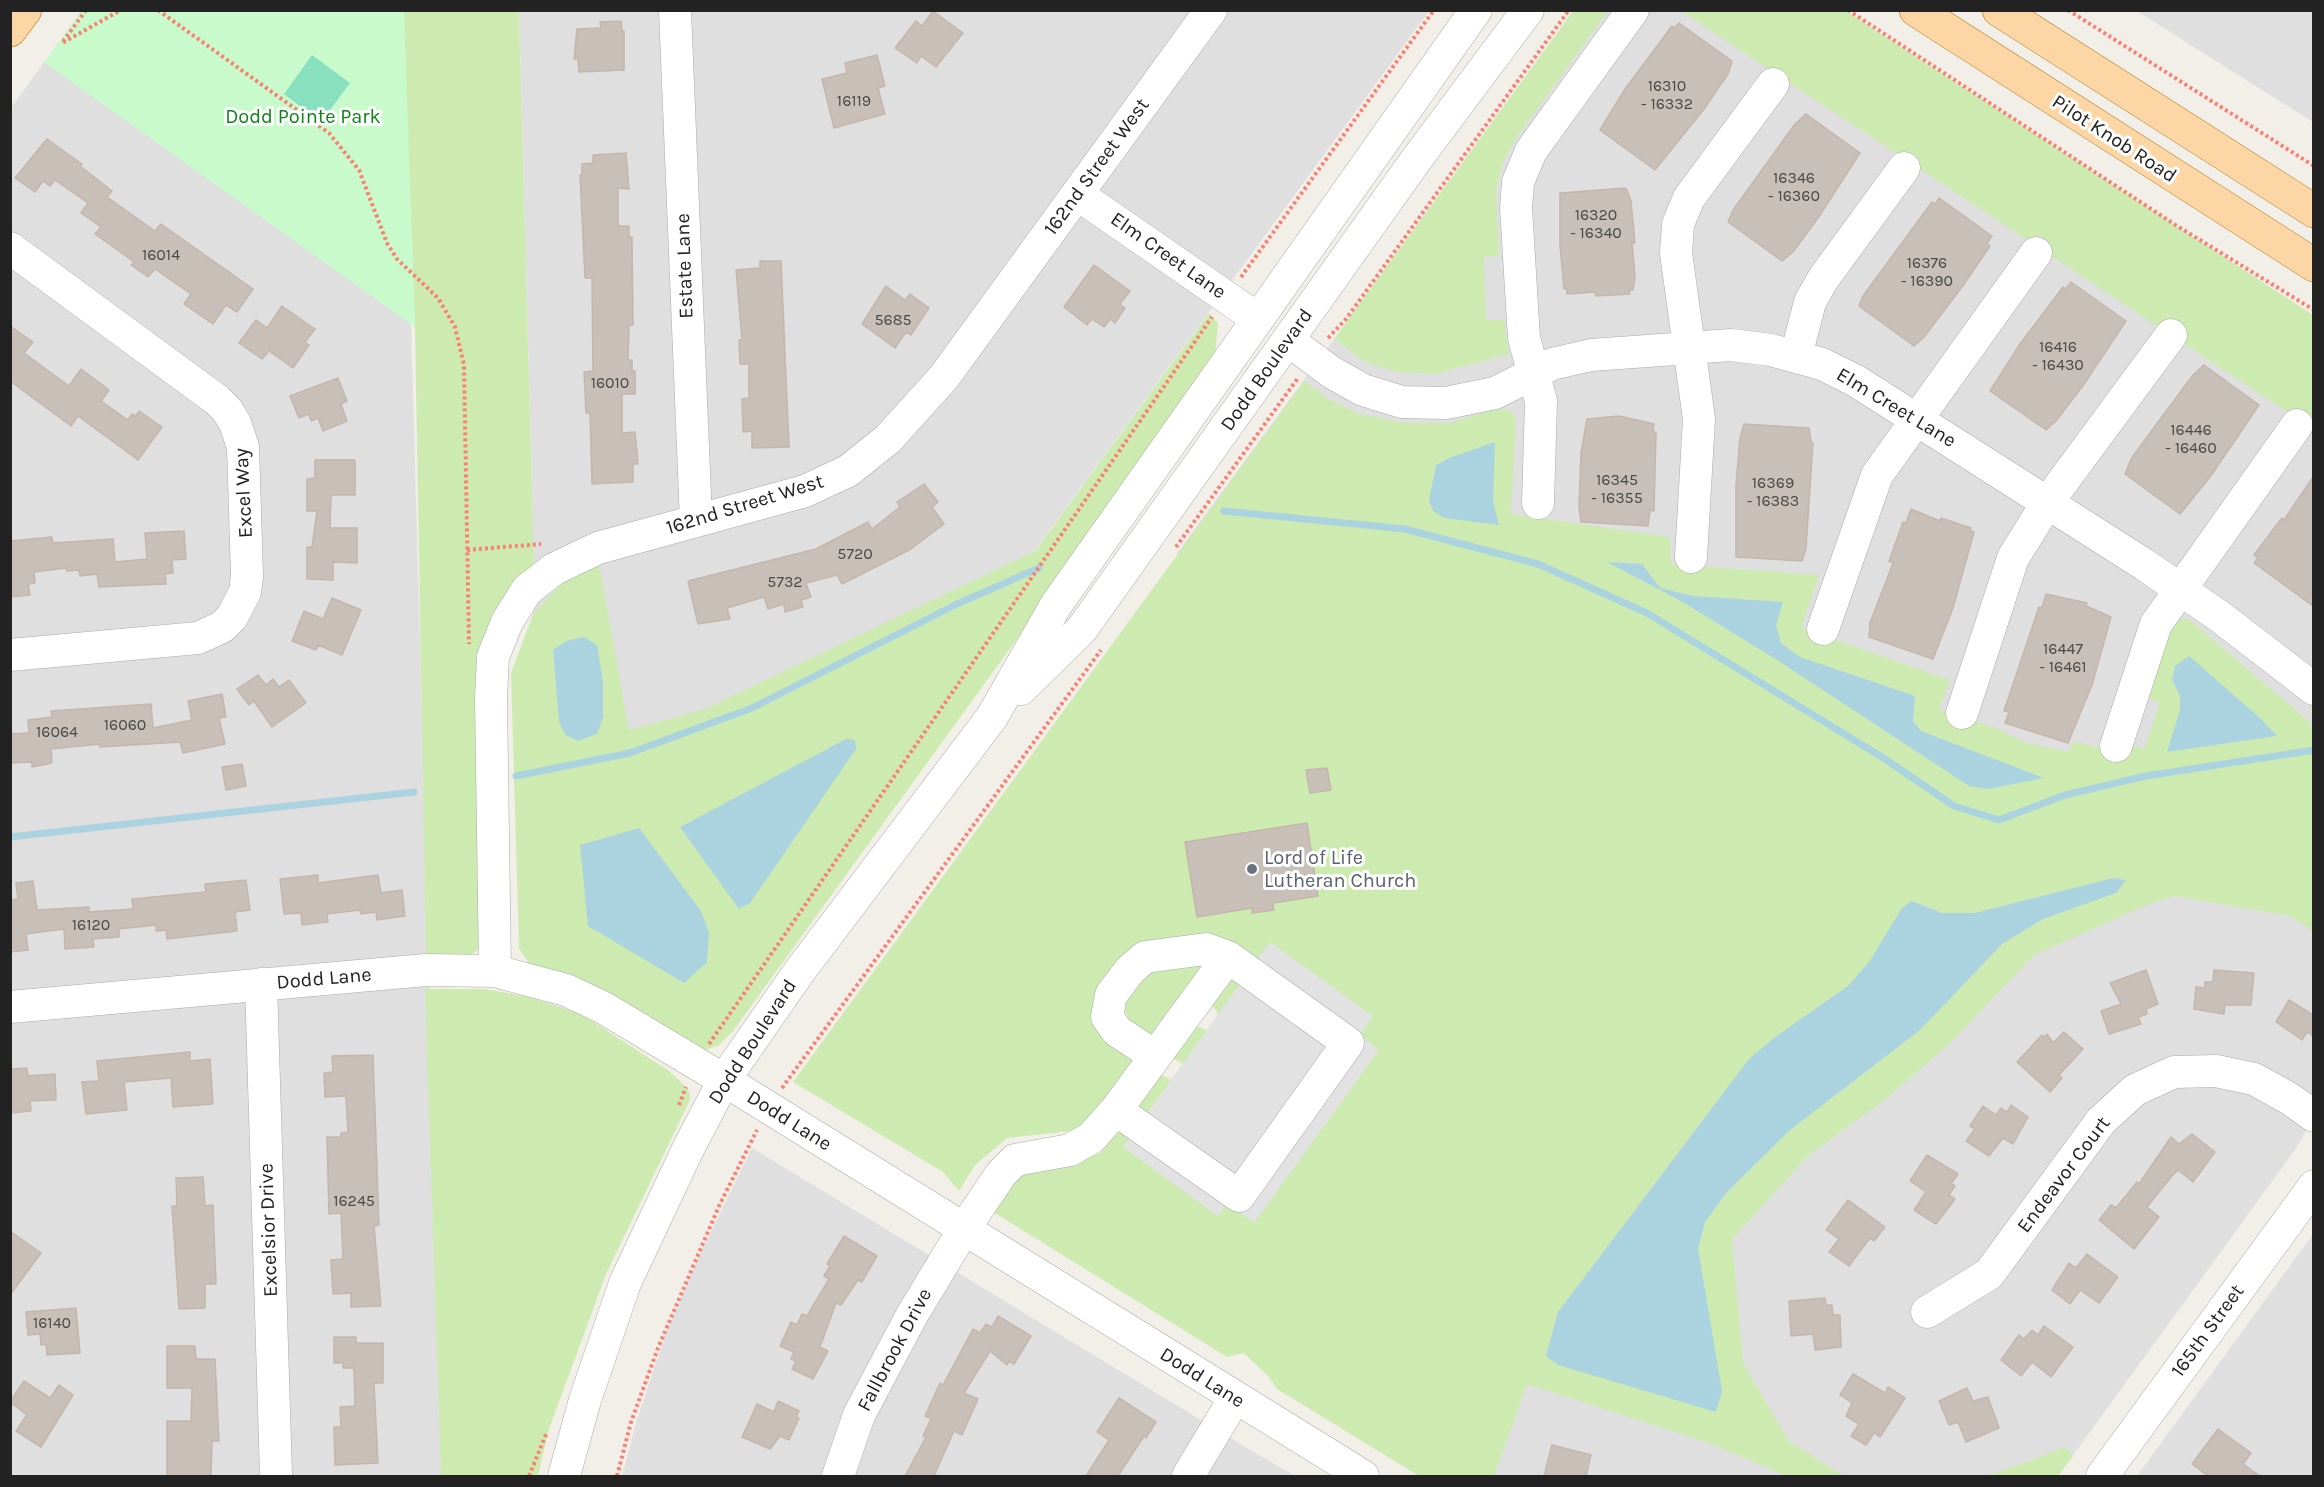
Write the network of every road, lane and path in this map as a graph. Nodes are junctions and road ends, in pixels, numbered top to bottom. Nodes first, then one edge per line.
1 (25, 10) edge
2 (86, 10) edge
3 (121, 10) edge
4 (158, 10) edge
5 (675, 10) edge
6 (1211, 10) edge
7 (1434, 10) edge
8 (1476, 10) edge
9 (1528, 10) edge
10 (1569, 10) edge
11 (1633, 10) edge
12 (1848, 10) edge
13 (1916, 10) edge
14 (1999, 10) edge
15 (2068, 10) edge
16 (10, 30) edge
17 (1773, 84) dead end
18 (2313, 166) edge
19 (1904, 168) dead end
20 (1077, 194) junction
21 (2313, 211) edge
22 (10, 248) edge
23 (2036, 252) dead end
24 (2313, 265) edge
25 (1240, 278) dead end
26 (2313, 310) edge
27 (1258, 319) junction
28 (2171, 335) dead end
29 (1690, 348) junction
30 (1299, 349) junction
31 (1796, 356) junction
32 (1533, 374) junction
33 (1915, 419) junction
34 (2297, 425) dead end
35 (2047, 502) junction
36 (1538, 503) dead end
37 (696, 521) junction
38 (1170, 554) dead end
39 (1691, 557) dead end
40 (2180, 589) junction
41 (1823, 629) dead end
42 (1107, 641) dead end
43 (469, 646) dead end
44 (10, 656) edge
45 (2310, 680) edge
46 (1962, 713) dead end
47 (993, 717) junction
48 (2116, 746) dead end
49 (1228, 957) junction
50 (495, 971) junction
51 (261, 984) junction
52 (10, 1007) edge
53 (1155, 1056) junction
54 (724, 1080) junction
55 (770, 1109) junction
56 (1116, 1110) junction
57 (2313, 1116) edge
58 (2313, 1186) edge
59 (964, 1229) junction
60 (1927, 1312) dead end
61 (1235, 1398) junction
62 (276, 1476) edge
63 (564, 1476) edge
64 (617, 1476) edge
65 (838, 1476) edge
66 (1188, 1476) edge
67 (1363, 1476) edge
68 (2102, 1476) edge

1 - 16 main road
2 - 3 path
4 - 43 path
5 - 37 street, Estate Lane
6 - 20 street, 162nd Street West
7 - 25 path
8 - 27 street, Dodd Boulevard
9 - 30 street, Dodd Boulevard
10 - 30 path
11 - 32 street
12 - 26 path
13 - 24 main road, Pilot Knob Road
14 - 21 main road
15 - 18 path
17 - 29 street
19 - 31 street
20 - 27 street, Elm Creet Lane
20 - 37 street, 162nd Street West
22 - 44 street, Excel Way
23 - 33 street
27 - 47 street, Dodd Boulevard
28 - 35 street
29 - 31 street, Elm Creet Lane
29 - 32 street, Elm Creet Lane
29 - 39 street
30 - 32 street, Elm Creet Lane
30 - 38 path
30 - 47 street, Dodd Boulevard
31 - 33 street, Elm Creet Lane
32 - 36 street
33 - 35 street, Elm Creet Lane
33 - 41 street
34 - 40 street
35 - 40 street, Elm Creet Lane
35 - 46 street
37 - 50 street, 162nd Street West
40 - 45 street, Elm Creet Lane
40 - 48 street
42 - 55 path
47 - 54 street, Dodd Boulevard
49 - 53 street, Fallbrook Drive
49 - 53 street
49 - 56 street
50 - 51 street, Dodd Lane
50 - 54 street, Dodd Lane
51 - 52 street, Dodd Lane
51 - 62 street, Excelsior Drive
53 - 56 street, Fallbrook Drive
54 - 55 street, Dodd Lane
54 - 63 street, Dodd Boulevard
55 - 59 street, Dodd Lane
55 - 64 path
56 - 59 street, Fallbrook Drive
57 - 60 street, Endeavor Court
58 - 68 street, 165th Street
59 - 61 street, Dodd Lane
59 - 65 street, Fallbrook Drive
61 - 66 street
61 - 67 street, Dodd Lane

